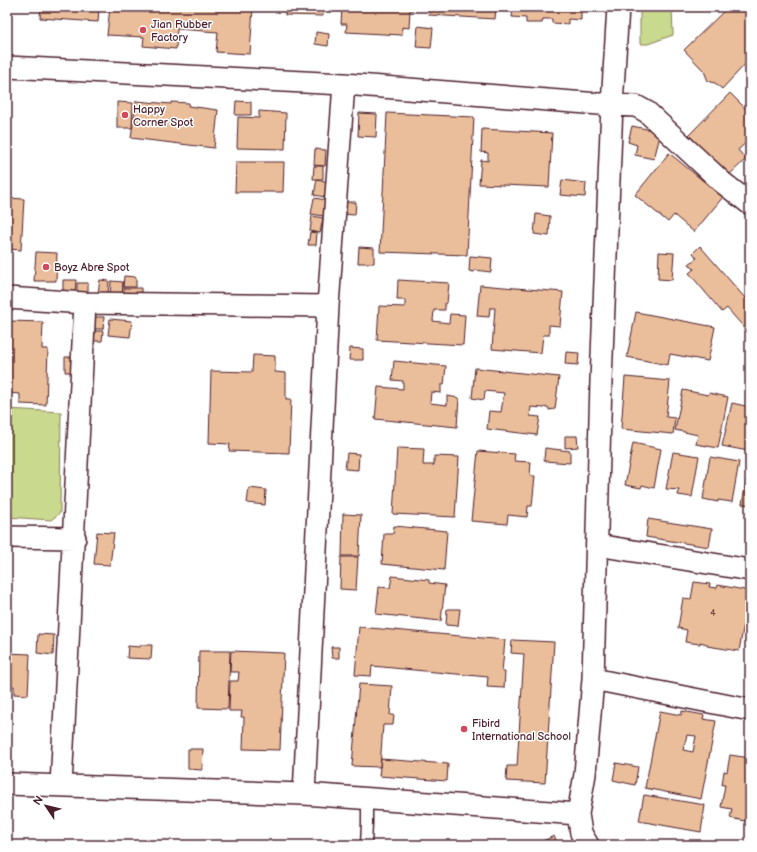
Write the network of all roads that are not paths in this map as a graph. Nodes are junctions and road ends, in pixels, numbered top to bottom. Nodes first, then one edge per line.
1 (618, 7) edge
2 (7, 67) edge
3 (344, 84) junction
4 (612, 105) junction
5 (750, 204) edge
6 (7, 298) edge
7 (85, 303) junction
8 (328, 306) junction
9 (7, 536) edge
10 (74, 538) junction
11 (597, 545) junction
12 (750, 570) edge
13 (593, 679) junction
14 (750, 710) edge
15 (7, 784) edge
16 (61, 786) junction
17 (304, 794) junction
18 (367, 798) junction
19 (578, 814) junction
20 (366, 845) edge
21 (588, 845) edge

1 - 4 street
2 - 3 street
3 - 4 street
3 - 8 street
4 - 5 street
4 - 11 street
6 - 7 street
7 - 8 street
7 - 10 street
8 - 17 street
9 - 10 street
10 - 16 street
11 - 12 street
11 - 13 street
13 - 14 street
13 - 19 street
15 - 16 street
16 - 17 street
17 - 18 street
18 - 19 street
18 - 20 lane
19 - 21 street

